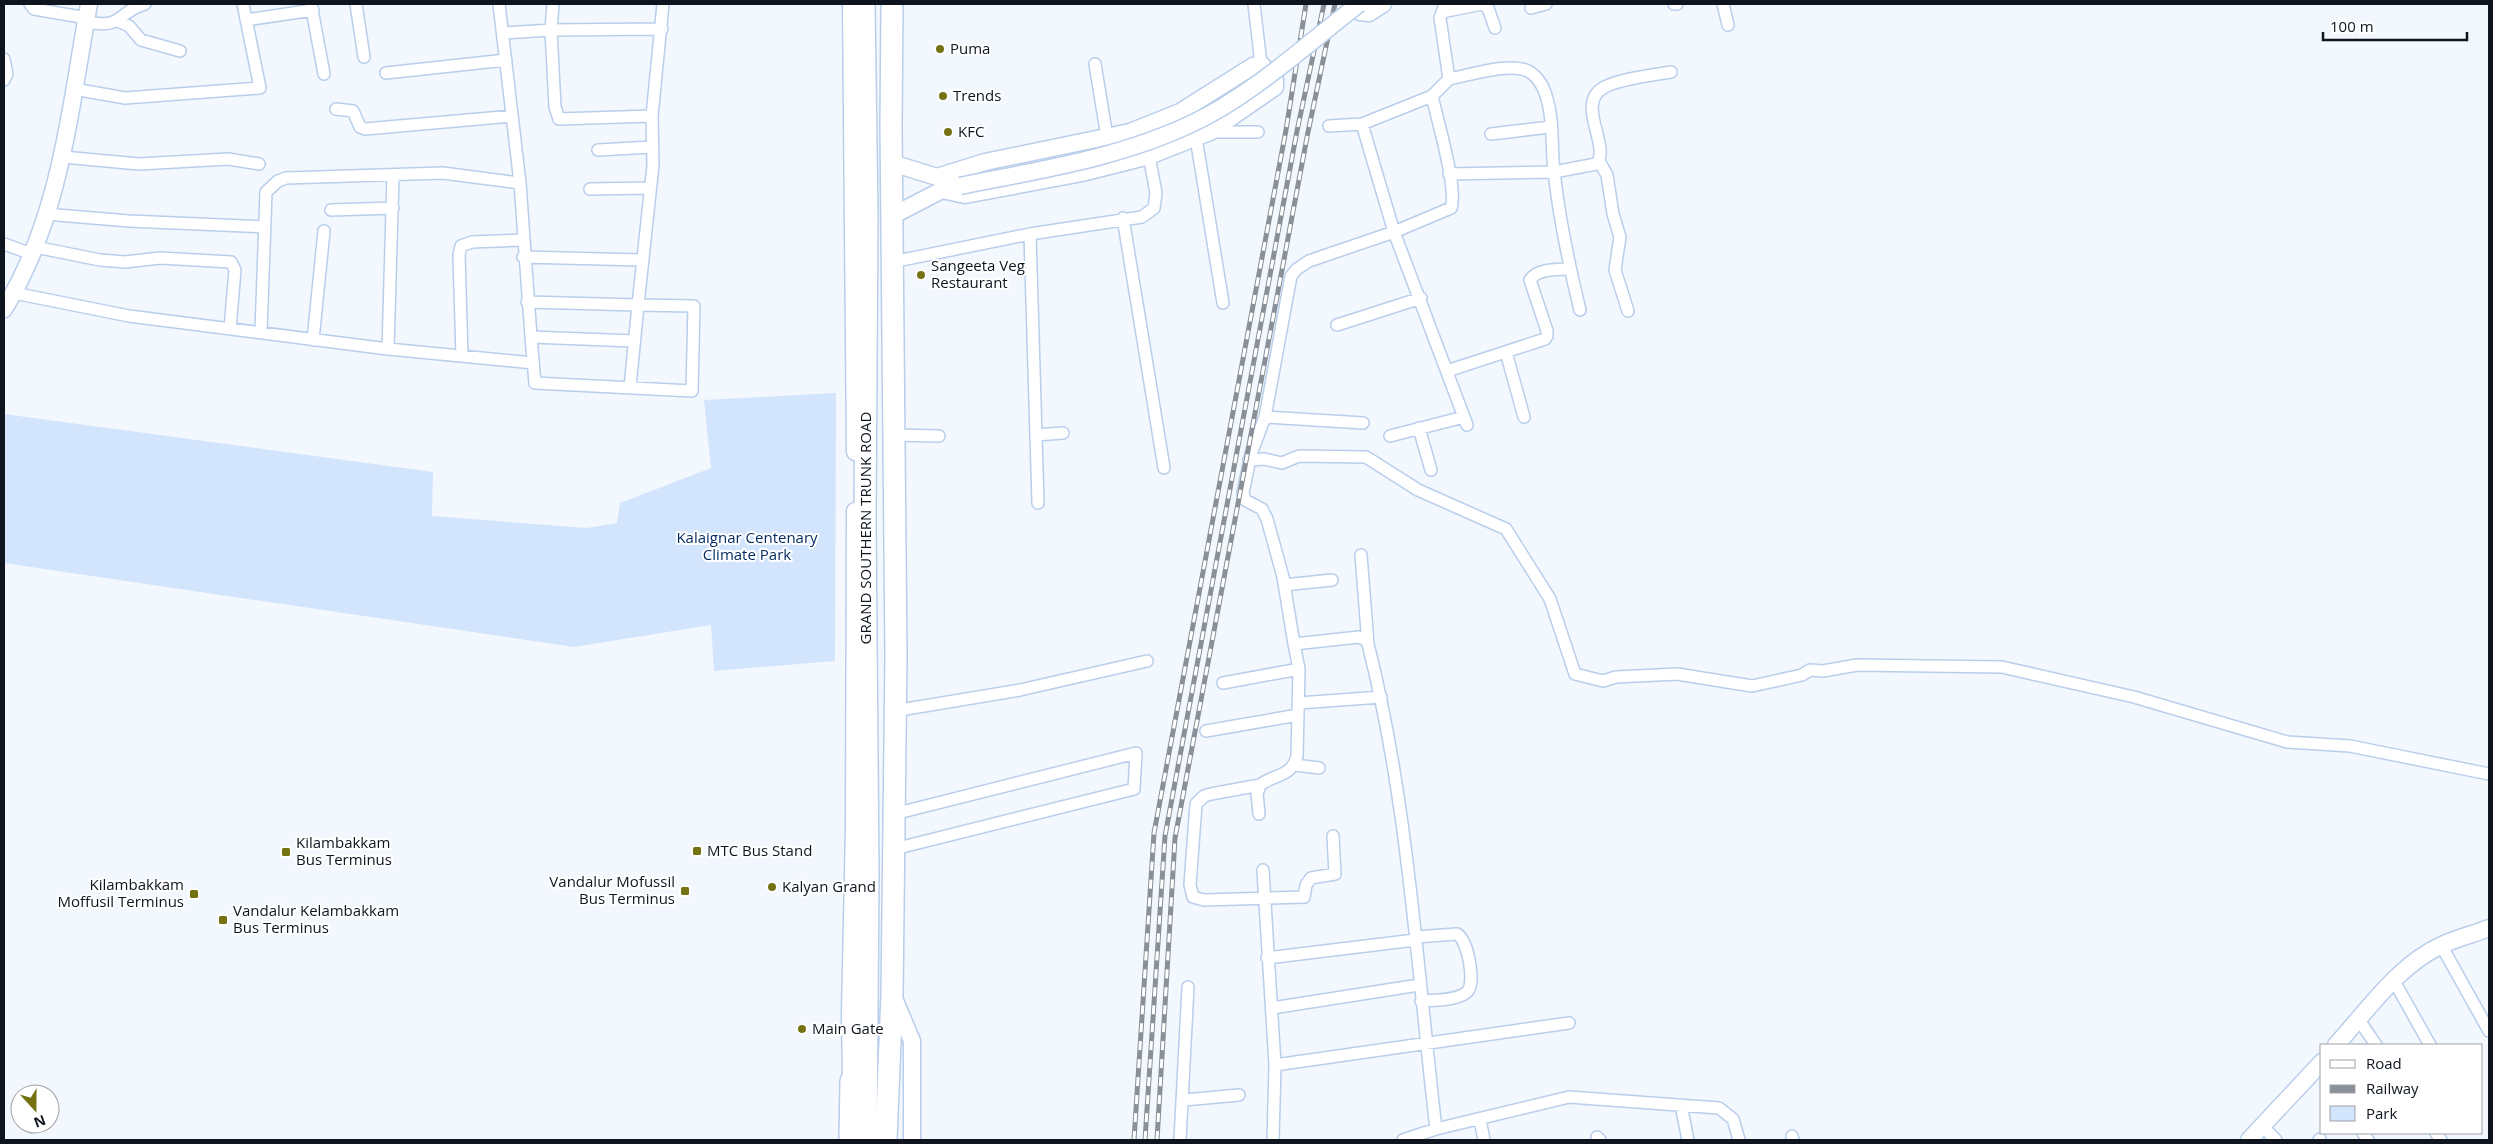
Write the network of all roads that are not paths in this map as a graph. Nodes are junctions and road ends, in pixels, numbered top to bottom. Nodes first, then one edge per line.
1 (30, 4) edge
2 (145, 4) edge
3 (243, 4) edge
4 (356, 4) edge
5 (499, 4) edge
6 (553, 4) edge
7 (663, 4) edge
8 (851, 4) edge
9 (864, 4) edge
10 (892, 4) edge
11 (902, 4) edge
12 (1254, 4) edge
13 (1343, 4) edge
14 (1355, 4) edge
15 (1359, 4) edge
16 (1383, 4) edge
17 (1546, 4) edge
18 (1723, 4) edge
19 (312, 7) edge
20 (1443, 8) edge
21 (1531, 8) dead end
22 (87, 14) edge
23 (118, 20) junction
24 (246, 20) junction
25 (1728, 25) dead end
26 (1495, 28) dead end
27 (662, 29) junction
28 (551, 30) junction
29 (503, 33) junction
30 (891, 44) junction
31 (180, 51) dead end
32 (364, 56) dead end
33 (4, 60) edge
34 (506, 60) junction
35 (1095, 64) dead end
36 (1261, 64) junction
37 (1671, 72) dead end
38 (386, 73) dead end
39 (324, 74) dead end
40 (1449, 79) junction
41 (4, 80) edge
42 (74, 89) junction
43 (1432, 96) junction
44 (336, 109) dead end
45 (512, 116) junction
46 (652, 116) junction
47 (1362, 124) junction
48 (1329, 126) dead end
49 (1550, 127) junction
50 (1258, 132) dead end
51 (1491, 134) dead end
52 (1203, 135) junction
53 (1108, 137) junction
54 (652, 147) junction
55 (598, 150) dead end
56 (1149, 156) junction
57 (62, 157) junction
58 (1599, 161) junction
59 (892, 163) junction
60 (259, 164) dead end
61 (1554, 172) junction
62 (1450, 174) junction
63 (393, 176) junction
64 (960, 181) junction
65 (520, 183) junction
66 (939, 183) junction
67 (650, 188) junction
68 (590, 190) dead end
69 (393, 208) junction
70 (331, 210) dead end
71 (46, 214) junction
72 (892, 216) junction
73 (1123, 218) junction
74 (265, 227) junction
75 (324, 232) dead end
76 (1394, 232) junction
77 (1030, 234) junction
78 (524, 240) junction
79 (4, 244) edge
80 (33, 251) junction
81 (523, 256) junction
82 (642, 260) junction
83 (892, 262) junction
84 (1570, 268) junction
85 (14, 293) junction
86 (1421, 298) junction
87 (527, 302) junction
88 (1224, 303) dead end
89 (638, 305) junction
90 (4, 309) edge
91 (1580, 310) dead end
92 (1628, 311) dead end
93 (1337, 325) dead end
94 (230, 329) junction
95 (261, 332) junction
96 (531, 336) junction
97 (313, 340) junction
98 (634, 341) junction
99 (388, 349) junction
100 (1506, 352) junction
101 (462, 356) junction
102 (533, 363) junction
103 (1447, 371) junction
104 (630, 387) junction
105 (1265, 417) junction
106 (1524, 417) dead end
107 (1363, 423) dead end
108 (1419, 428) junction
109 (1063, 433) dead end
110 (894, 435) junction
111 (1036, 435) junction
112 (939, 436) dead end
113 (1390, 436) dead end
114 (1249, 460) junction
115 (1164, 468) dead end
116 (1431, 470) dead end
117 (1038, 503) dead end
118 (1361, 555) dead end
119 (1332, 580) dead end
120 (1284, 585) junction
121 (1294, 644) junction
122 (1368, 644) junction
123 (1146, 661) dead end
124 (1299, 669) junction
125 (1223, 683) dead end
126 (1381, 697) junction
127 (1299, 703) junction
128 (894, 711) junction
129 (1298, 715) junction
130 (1206, 731) dead end
131 (1295, 765) junction
132 (1319, 768) dead end
133 (2489, 774) edge
134 (1260, 785) junction
135 (894, 814) junction
136 (1259, 814) dead end
137 (1334, 836) dead end
138 (894, 848) junction
139 (1262, 870) dead end
140 (1264, 899) junction
141 (2489, 928) edge
142 (1415, 939) junction
143 (2441, 945) junction
144 (1267, 958) junction
145 (2394, 981) junction
146 (1419, 985) junction
147 (1188, 987) dead end
148 (892, 994) junction
149 (1421, 1001) junction
150 (1272, 1008) junction
151 (2359, 1020) junction
152 (1568, 1023) dead end
153 (2489, 1031) edge
154 (1426, 1044) junction
155 (2337, 1044) edge
156 (2375, 1044) edge
157 (2429, 1044) edge
158 (865, 1052) junction
159 (1276, 1065) junction
160 (2320, 1068) edge
161 (852, 1081) junction
162 (1239, 1095) dead end
163 (1184, 1100) junction
164 (1681, 1105) junction
165 (1480, 1119) junction
166 (2262, 1126) junction
167 (1436, 1129) junction
168 (866, 1131) edge
169 (850, 1140) edge
170 (886, 1140) edge
171 (912, 1140) edge
172 (1180, 1140) edge
173 (1273, 1140) edge
174 (1403, 1140) edge
175 (1484, 1140) edge
176 (1688, 1140) edge
177 (1740, 1140) edge
178 (2249, 1140) edge
179 (2276, 1140) edge

1 - 22 street
2 - 23 street
3 - 24 street
4 - 32 street
5 - 29 street
6 - 28 street
7 - 27 street
8 - 161 street
9 - 158 highway, GRAND SOUTHERN TRUNK ROAD
10 - 30 highway
11 - 30 street
12 - 36 street
13 - 64 street
14 - 16 street
15 - 64 street, bridge
17 - 21 street
18 - 25 street
19 - 24 street
19 - 39 street
20 - 26 street
20 - 40 street
22 - 23 street
22 - 42 street
23 - 31 street
24 - 42 street
27 - 28 street
27 - 46 street
28 - 29 street
28 - 46 street
29 - 34 street
30 - 59 highway, GRAND SOUTHERN TRUNK ROAD
33 - 41 street
34 - 38 street
34 - 45 street
35 - 53 street
36 - 52 street
36 - 53 street
37 - 58 street
40 - 43 street
40 - 49 street
42 - 57 street
43 - 47 street
43 - 62 street
44 - 45 street
45 - 65 street
46 - 54 street
47 - 48 street
47 - 76 street
49 - 51 street
49 - 61 street
50 - 52 street
52 - 56 street
52 - 88 street
53 - 66 street
54 - 55 street
54 - 67 street
56 - 66 street
56 - 73 street
57 - 60 street
57 - 71 street
58 - 61 street
58 - 92 street
59 - 66 street
59 - 72 highway, GRAND SOUTHERN TRUNK ROAD
61 - 62 street
61 - 84 street
62 - 76 street
63 - 65 street
63 - 69 street
63 - 74 street
64 - 66 street
65 - 78 street
66 - 72 street
67 - 68 street
67 - 82 street
69 - 70 street
69 - 99 street
71 - 74 street
71 - 80 street
72 - 83 highway, GRAND SOUTHERN TRUNK ROAD
73 - 77 street
73 - 115 street
74 - 95 street
75 - 97 street
76 - 86 street
76 - 105 street
77 - 83 street
77 - 111 street
78 - 81 street
78 - 101 street
79 - 80 street
80 - 85 street
80 - 94 street
81 - 82 street
81 - 87 street
82 - 89 street
83 - 110 highway, GRAND SOUTHERN TRUNK ROAD
84 - 91 street
84 - 100 street
85 - 90 street
85 - 94 street
86 - 93 street
86 - 103 street
87 - 89 street
87 - 96 street
89 - 98 street
89 - 104 street
94 - 95 street
95 - 97 street
96 - 98 street
96 - 102 street
97 - 99 street
98 - 104 street
99 - 101 street
100 - 103 street
100 - 106 street
101 - 102 street
102 - 104 street
103 - 108 street
105 - 107 street
105 - 114 street
108 - 113 street
108 - 116 street
109 - 111 street
110 - 112 street
110 - 128 highway, GRAND SOUTHERN TRUNK ROAD
111 - 117 street
114 - 120 street
114 - 133 street
118 - 122 street
119 - 120 street
120 - 121 street
121 - 122 street
121 - 124 street
122 - 126 street
123 - 128 street
124 - 125 street
124 - 127 street
126 - 127 street
126 - 142 street
127 - 129 street
128 - 135 highway, GRAND SOUTHERN TRUNK ROAD
129 - 130 street
129 - 131 street
131 - 132 street
131 - 134 street
134 - 136 street
134 - 140 street
135 - 138 highway, GRAND SOUTHERN TRUNK ROAD
135 - 138 street
137 - 140 street
138 - 148 highway, GRAND SOUTHERN TRUNK ROAD
139 - 140 street
140 - 144 street
141 - 143 street
142 - 144 street
142 - 146 street
142 - 149 street
143 - 145 street
143 - 153 street
144 - 150 street
145 - 151 street
145 - 157 street
146 - 149 street
146 - 150 street
147 - 163 street
148 - 170 highway, GRAND SOUTHERN TRUNK ROAD
148 - 171 street
149 - 154 street
150 - 159 street
151 - 155 street
151 - 156 street
152 - 154 street
154 - 159 street
154 - 167 street
158 - 161 highway
158 - 168 highway, GRAND SOUTHERN TRUNK ROAD
159 - 173 street
160 - 166 street
161 - 169 highway
162 - 163 street
163 - 172 street
164 - 165 street
164 - 176 street
164 - 177 street
165 - 167 street
165 - 175 street
166 - 178 street
166 - 179 street
167 - 174 street

